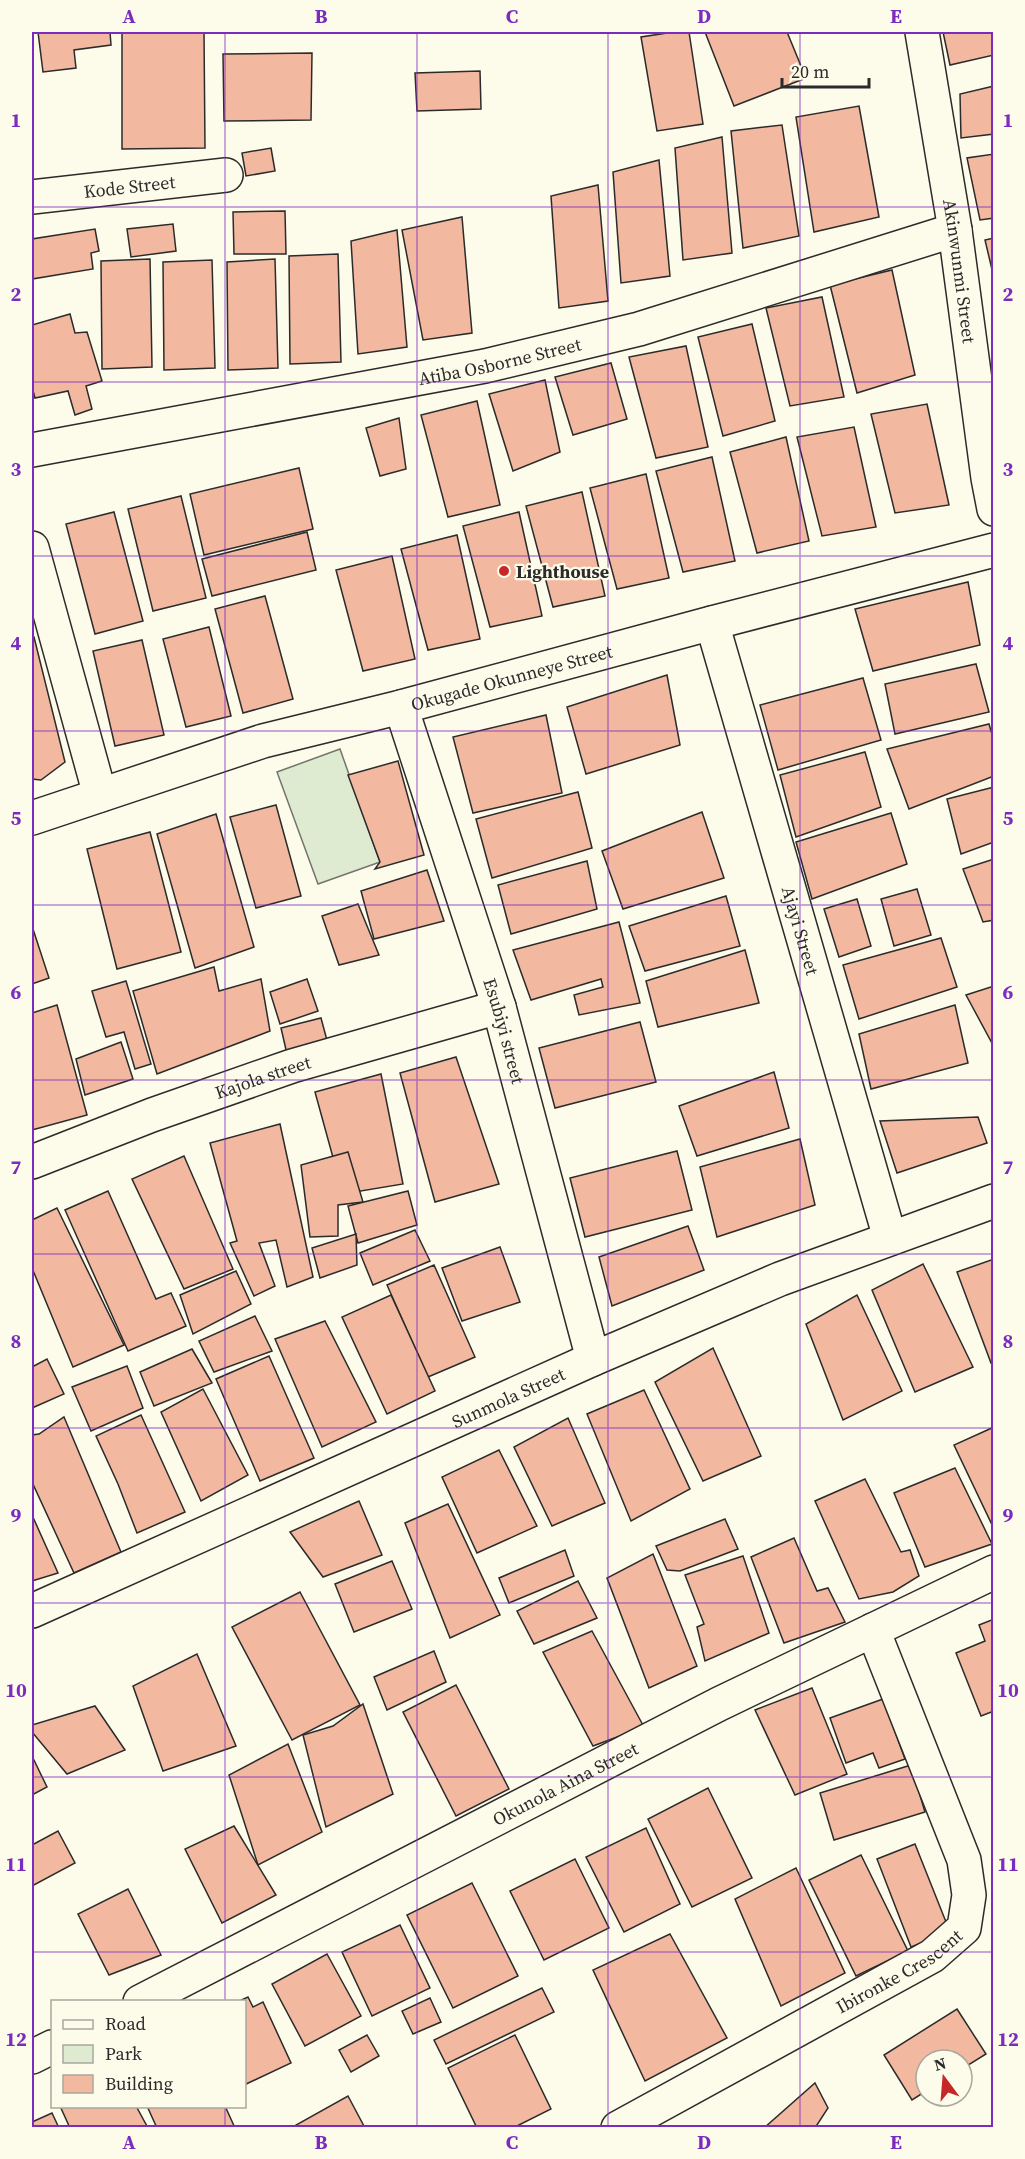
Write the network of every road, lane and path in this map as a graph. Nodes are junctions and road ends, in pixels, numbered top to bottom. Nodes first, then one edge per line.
1 (922, 32) edge
2 (226, 175) dead end
3 (32, 196) edge
4 (955, 230) junction
5 (32, 450) edge
6 (993, 509) edge
7 (32, 548) edge
8 (993, 550) edge
9 (712, 623) junction
10 (401, 707) junction
11 (100, 795) junction
12 (32, 818) edge
13 (499, 1007) junction
14 (32, 1162) edge
15 (993, 1201) edge
16 (890, 1238) junction
17 (593, 1359) junction
18 (993, 1572) edge
19 (32, 1611) edge
20 (873, 1630) junction
21 (142, 2000) edge
22 (51, 2048) edge
23 (32, 2057) edge
24 (618, 2127) edge

1 - 4 street, Akinwunmi Street
2 - 3 street, Kode Street
4 - 5 street, Atiba Osborne Street
4 - 6 street, Akinwunmi Street
7 - 11 street
8 - 9 street, Okugade Okunneye Street
9 - 10 street, Okugade Okunneye Street
9 - 16 street, Ajayi Street
10 - 11 street, Okugade Okunneye Street
10 - 13 street, Esubiyi street
11 - 12 street, Okugade Okunneye Street
13 - 14 street, Kajola street
13 - 17 street, Esubiyi street
15 - 16 street, Sunmola Street
16 - 17 street, Sunmola Street
17 - 19 street, Sunmola Street
18 - 20 street, Okunola Aina Street
20 - 21 street, Okunola Aina Street
20 - 24 street, Ibironke Crescent
22 - 23 street

